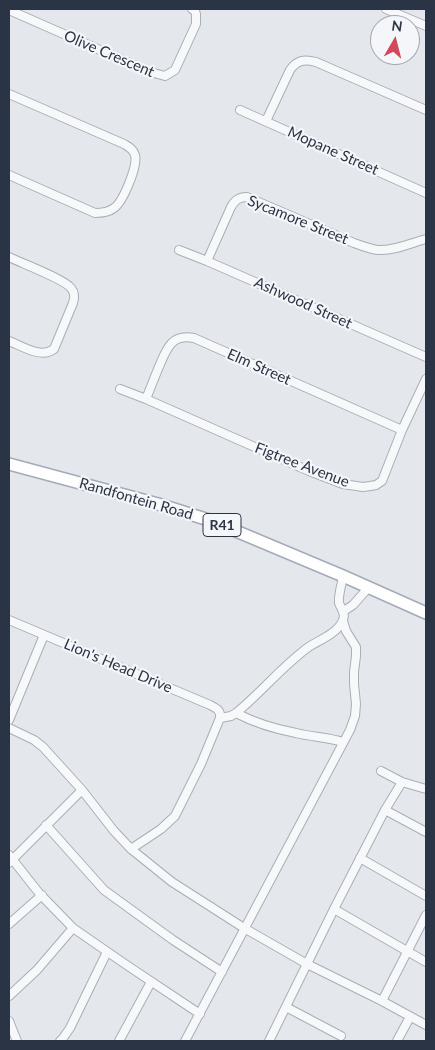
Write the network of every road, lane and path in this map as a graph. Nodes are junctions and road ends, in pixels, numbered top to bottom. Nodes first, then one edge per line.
1 (192, 9) edge
2 (9, 10) edge
3 (392, 10) edge
4 (426, 26) edge
5 (9, 94) edge
6 (240, 110) dead end
7 (426, 110) edge
8 (266, 121) junction
9 (9, 175) edge
10 (426, 193) edge
11 (426, 239) edge
12 (179, 250) dead end
13 (9, 257) edge
14 (207, 261) junction
15 (9, 341) edge
16 (426, 357) edge
17 (426, 379) edge
18 (120, 389) dead end
19 (146, 399) junction
20 (402, 430) junction
21 (9, 464) edge
22 (343, 576) junction
23 (369, 587) junction
24 (344, 611) junction
25 (426, 613) edge
26 (9, 620) edge
27 (343, 621) junction
28 (44, 635) junction
29 (236, 713) junction
30 (220, 718) junction
31 (9, 720) edge
32 (9, 728) edge
33 (343, 742) junction
34 (381, 771) dead end
35 (402, 782) junction
36 (426, 789) edge
37 (82, 790) junction
38 (385, 810) junction
39 (46, 826) junction
40 (426, 832) edge
41 (131, 850) junction
42 (360, 858) junction
43 (10, 859) edge
44 (42, 895) junction
45 (426, 896) edge
46 (334, 909) junction
47 (426, 915) edge
48 (9, 924) edge
49 (73, 928) junction
50 (244, 928) junction
51 (107, 952) junction
52 (408, 952) junction
53 (426, 962) edge
54 (306, 964) junction
55 (222, 972) junction
56 (151, 982) junction
57 (9, 996) edge
58 (382, 1001) junction
59 (286, 1007) junction
60 (200, 1014) junction
61 (410, 1017) junction
62 (9, 1021) edge
63 (426, 1025) edge
64 (341, 1036) dead end
65 (17, 1041) edge
66 (60, 1041) edge
67 (119, 1041) edge
68 (185, 1041) edge
69 (268, 1041) edge
70 (397, 1041) edge

1 - 2 street, Olive Crescent
3 - 4 street
5 - 9 street
6 - 8 street, Mopane Street
7 - 8 street
8 - 10 street, Mopane Street
11 - 14 street, Sycamore Street
12 - 14 street, Ashwood Street
13 - 15 street
14 - 16 street, Ashwood Street
17 - 20 street, Figtree Avenue
18 - 19 street, Figtree Avenue
19 - 20 street, Figtree Avenue
19 - 20 street, Elm Street
21 - 22 main road, Randfontein Road / R41
22 - 23 main road, Randfontein Road / R41
22 - 24 street
23 - 24 street
23 - 25 main road, Randfontein Road / R41
24 - 27 street
26 - 28 street, Lion's Head Drive
27 - 29 street
27 - 33 street
28 - 30 street, Lion's Head Drive
28 - 31 street
29 - 30 street
29 - 33 street
30 - 41 street
32 - 37 street
33 - 50 street
34 - 35 street
35 - 36 street
35 - 38 street
37 - 39 street
37 - 41 street
38 - 40 street
38 - 42 street
39 - 43 street
39 - 55 street
41 - 50 street
42 - 45 street
42 - 46 street
43 - 44 street
44 - 48 street
44 - 49 street
46 - 52 street
46 - 54 street
47 - 52 street
49 - 51 street
49 - 57 street
50 - 54 street
50 - 55 street
51 - 56 street
51 - 66 street
52 - 53 street
52 - 58 street
54 - 58 street
54 - 59 street
55 - 60 street
56 - 60 street
56 - 67 street
58 - 61 street
59 - 64 street
59 - 69 street
60 - 68 street
61 - 63 street
61 - 70 street
62 - 65 street

